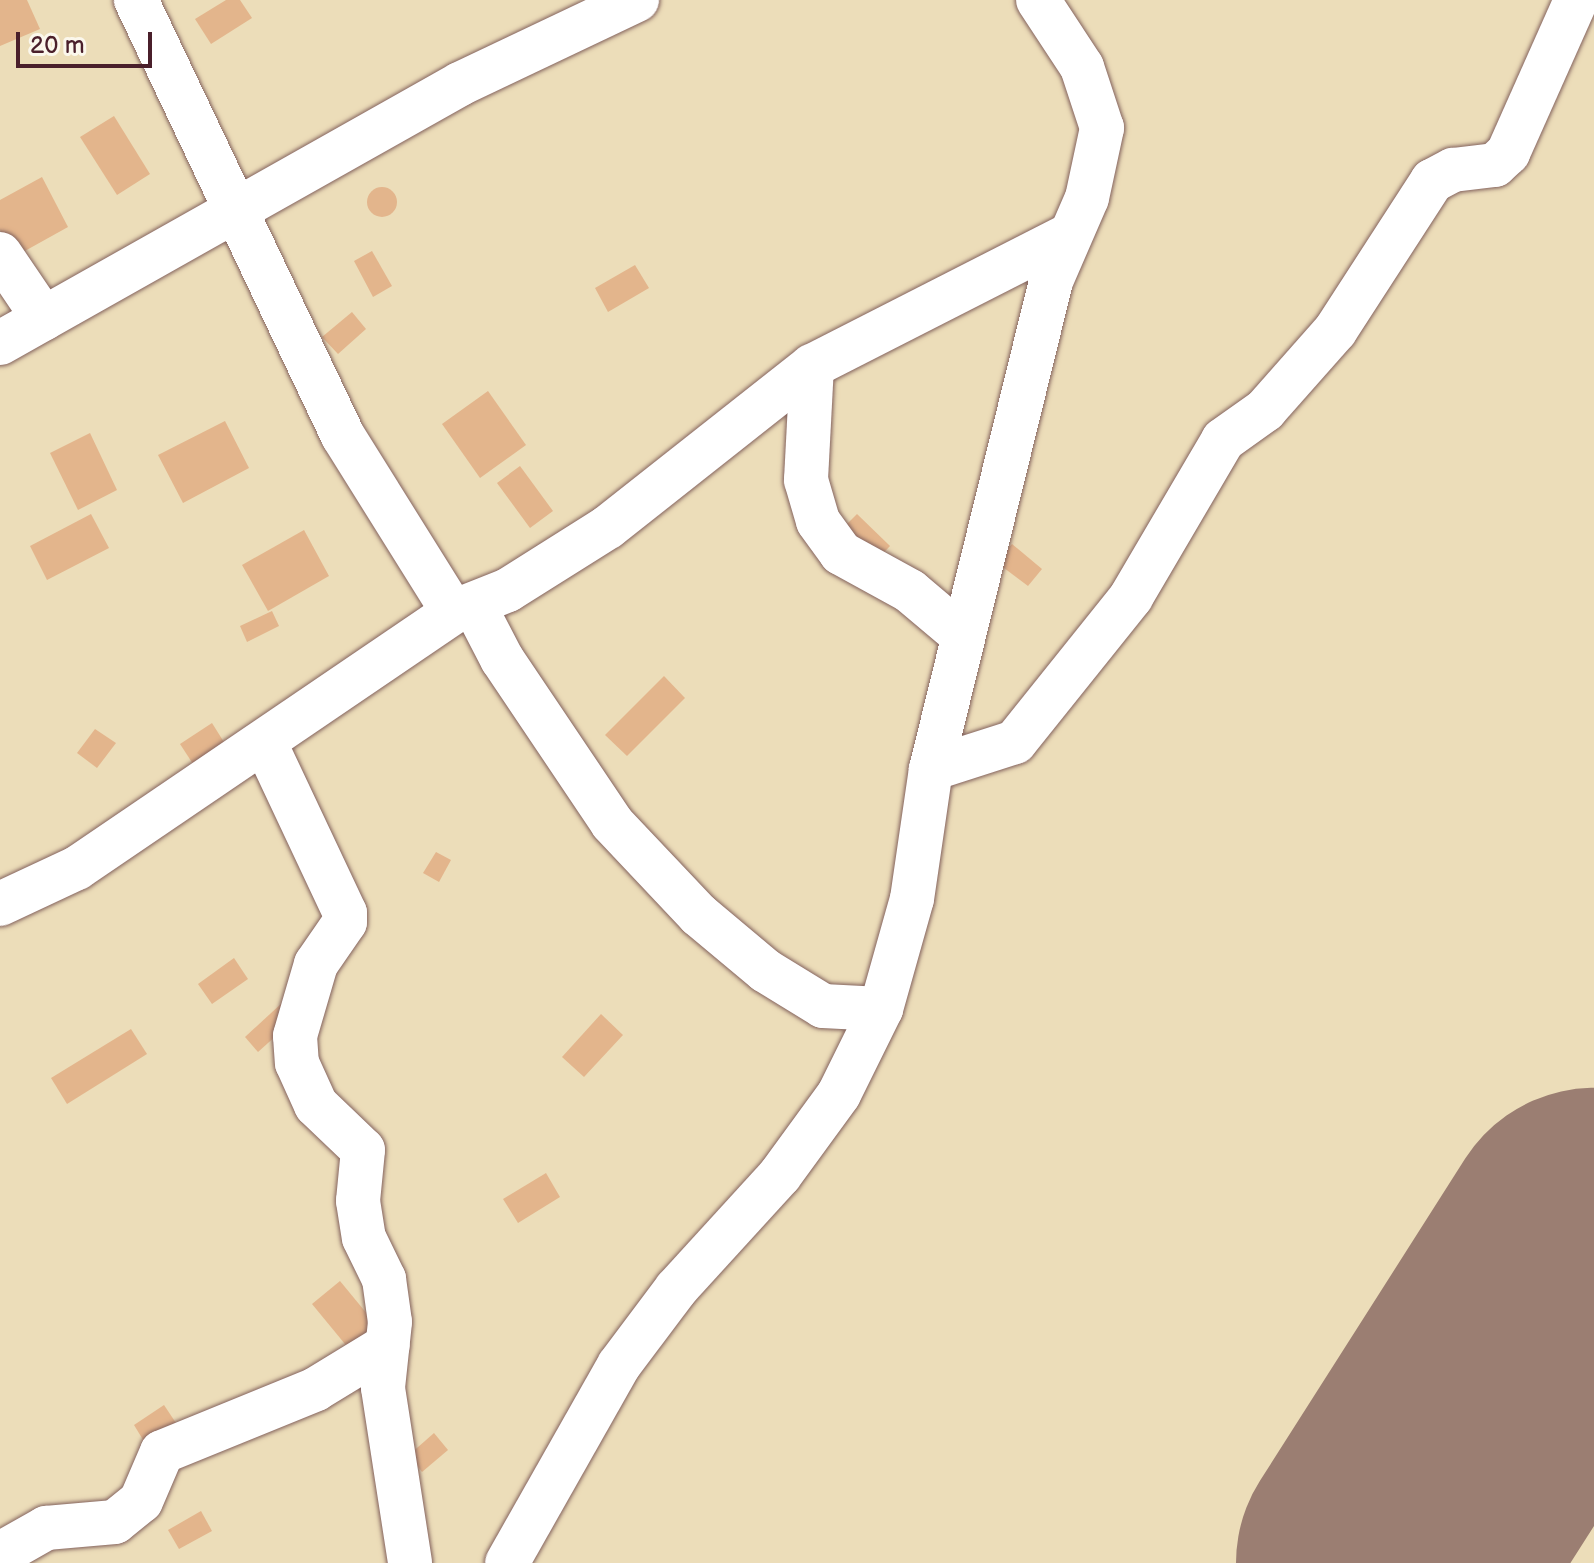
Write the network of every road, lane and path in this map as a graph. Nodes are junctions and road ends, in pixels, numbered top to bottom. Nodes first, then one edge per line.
1 (136, 0) edge
2 (637, 0) edge
3 (1038, 0) edge
4 (1576, 0) edge
5 (233, 213) junction
6 (1069, 235) junction
7 (0, 254) edge
8 (44, 319) junction
9 (0, 343) edge
10 (812, 366) junction
11 (464, 609) junction
12 (962, 635) junction
13 (265, 743) junction
14 (931, 769) junction
15 (0, 904) edge
16 (881, 1009) junction
17 (388, 1345) junction
18 (3, 1556) edge
19 (410, 1563) edge
20 (507, 1563) edge

1 - 5 street
2 - 5 street
3 - 6 street
4 - 14 street
5 - 8 street
5 - 11 street
6 - 10 street
6 - 12 street
7 - 8 street
8 - 9 street
10 - 11 street
10 - 12 street
11 - 13 street
11 - 16 street
12 - 14 street
13 - 15 street
13 - 17 street
14 - 16 street
16 - 20 street
17 - 18 street
17 - 19 street

